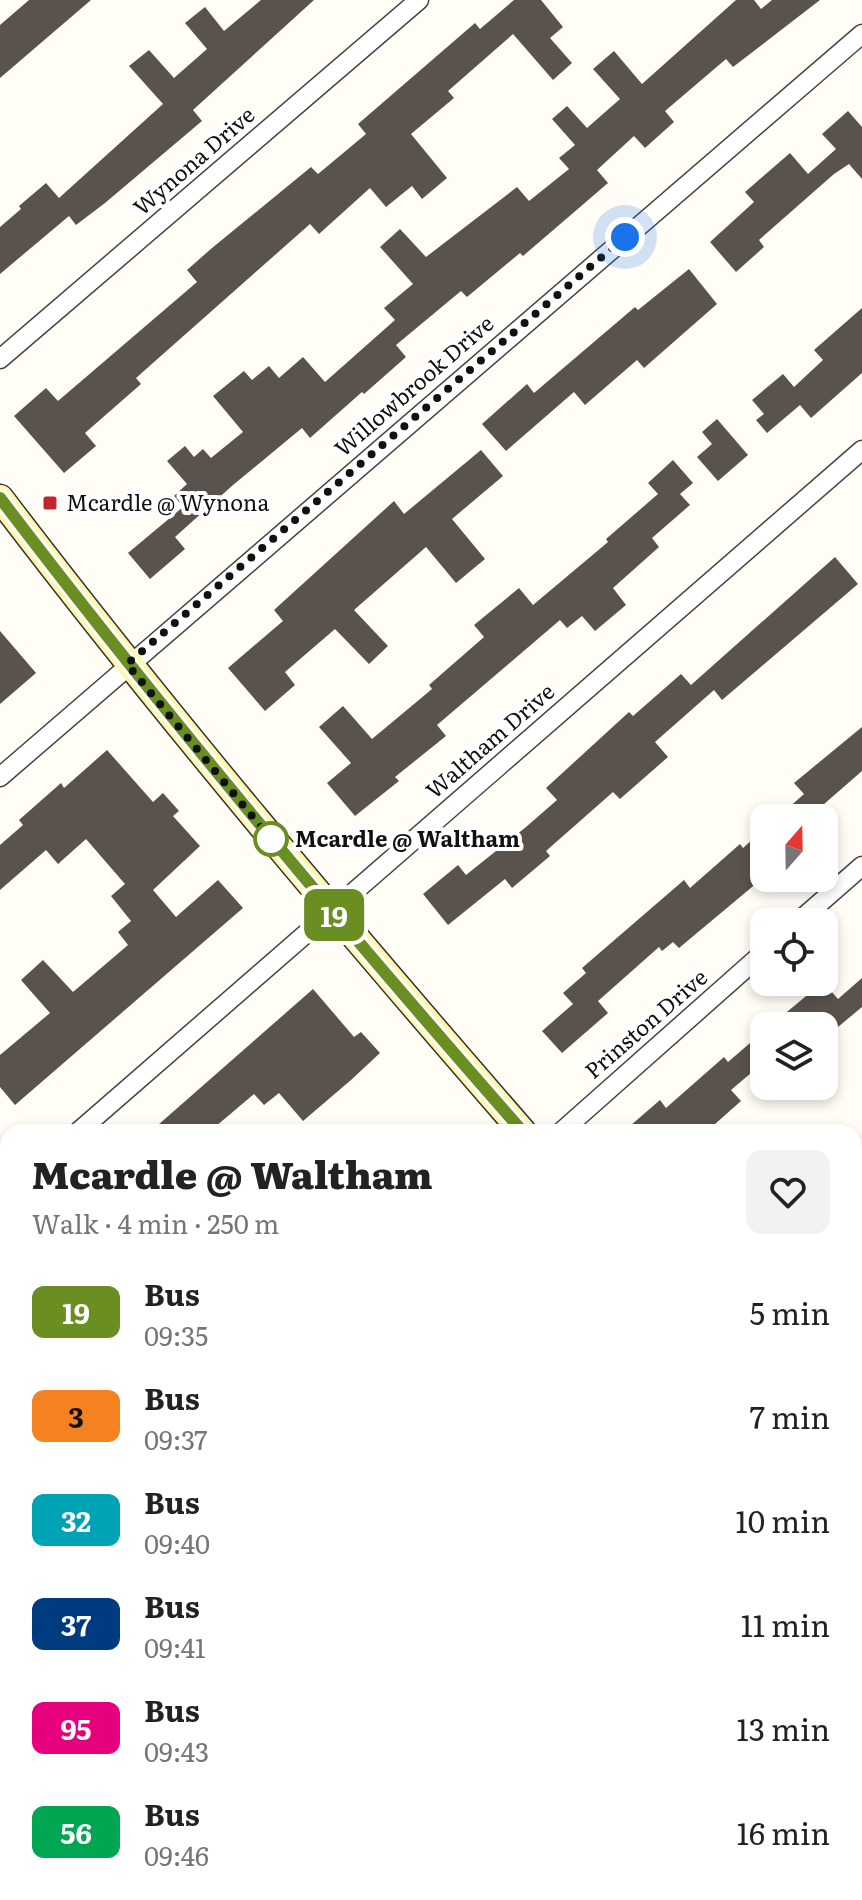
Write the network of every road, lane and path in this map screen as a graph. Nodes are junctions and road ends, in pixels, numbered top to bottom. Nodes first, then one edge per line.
1 (419, 0) edge
2 (862, 34) edge
3 (0, 359) edge
4 (862, 450) edge
5 (0, 498) edge
6 (127, 664) junction
7 (0, 777) edge
8 (862, 866) edge
9 (814, 908) edge
10 (331, 912) junction
11 (750, 964) edge
12 (87, 1124) edge
13 (516, 1124) edge
14 (570, 1124) edge

1 - 3 street, Wynona Drive
2 - 6 street, Willowbrook Drive
4 - 10 street, Waltham Drive
5 - 6 main road
6 - 7 street, Willowbrook Drive
6 - 10 main road
8 - 9 street
10 - 12 street, Waltham Drive
10 - 13 main road
11 - 14 street, Prinston Drive

